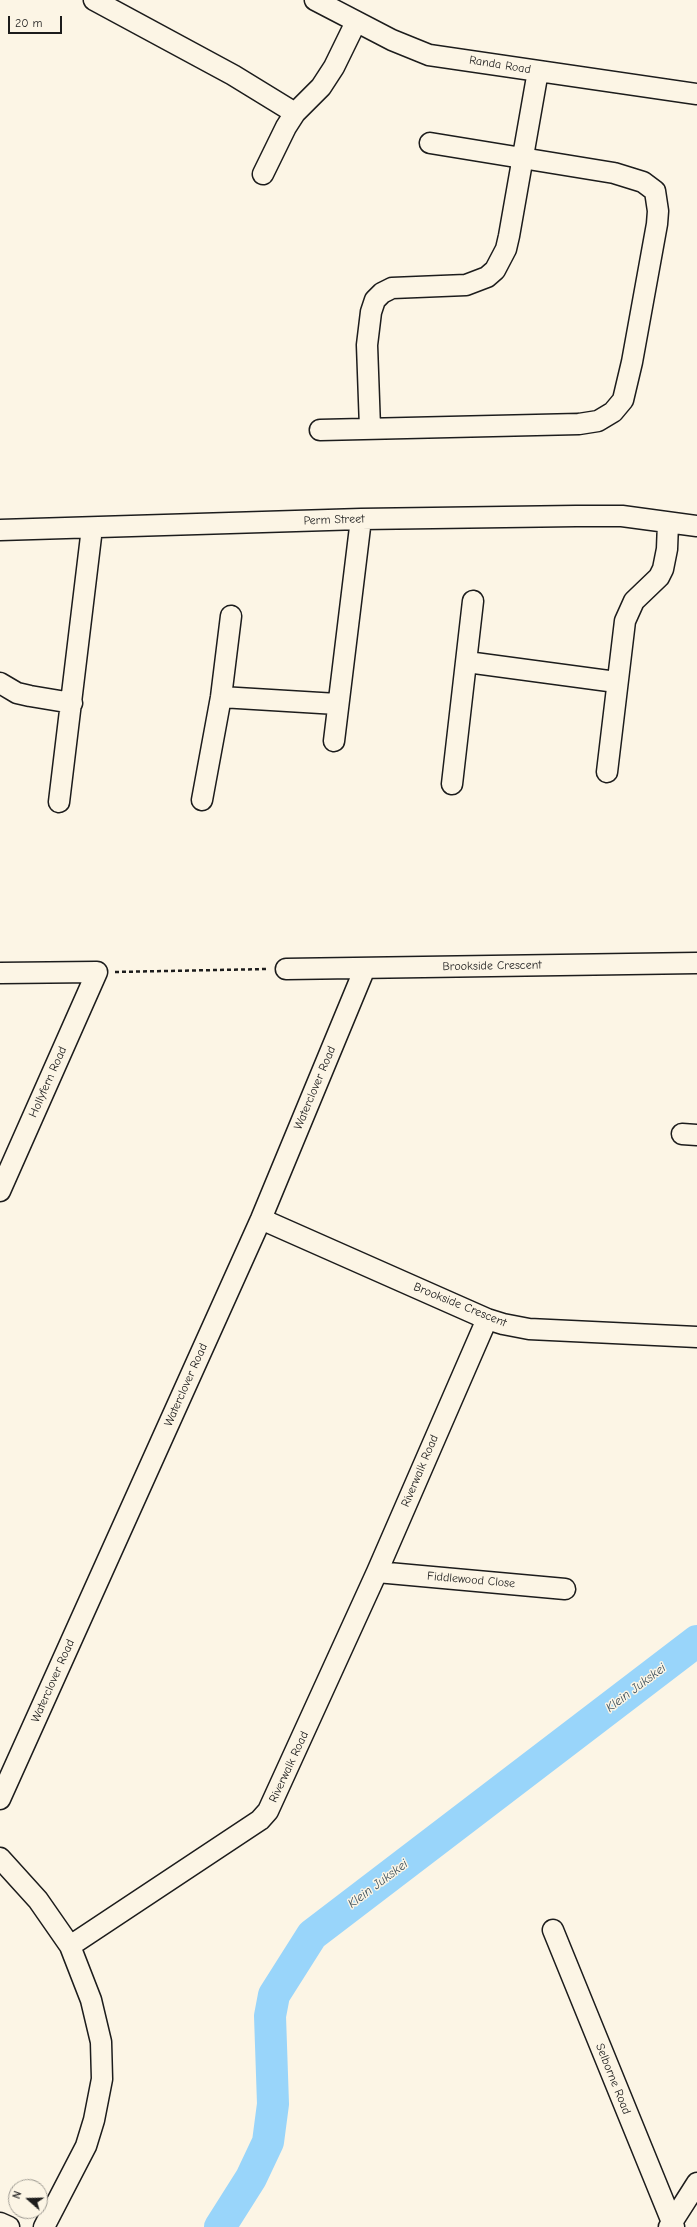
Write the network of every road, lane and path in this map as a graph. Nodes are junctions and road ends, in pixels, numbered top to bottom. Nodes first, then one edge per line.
1 (94, 0) edge
2 (315, 0) edge
3 (356, 22) junction
4 (538, 71) junction
5 (697, 94) edge
6 (296, 113) junction
7 (430, 144) dead end
8 (523, 159) junction
9 (263, 174) dead end
10 (370, 428) junction
11 (320, 430) dead end
12 (361, 519) junction
13 (668, 523) junction
14 (697, 526) edge
15 (92, 528) junction
16 (0, 530) edge
17 (473, 601) dead end
18 (231, 616) dead end
19 (467, 662) junction
20 (616, 682) junction
21 (0, 683) edge
22 (221, 697) junction
23 (72, 703) junction
24 (337, 704) junction
25 (334, 741) dead end
26 (607, 772) dead end
27 (452, 784) dead end
28 (202, 800) dead end
29 (59, 802) dead end
30 (697, 963) edge
31 (365, 968) junction
32 (286, 969) joint
33 (97, 972) junction
34 (0, 973) edge
35 (0, 1191) edge
36 (261, 1219) junction
37 (487, 1319) junction
38 (697, 1337) edge
39 (377, 1572) junction
40 (565, 1589) dead end
41 (0, 1799) edge
42 (0, 1858) edge
43 (553, 1930) dead end
44 (70, 1946) junction
45 (697, 2184) edge
46 (0, 2223) edge
47 (672, 2226) edge
48 (8, 2227) edge
49 (44, 2227) edge

1 - 6 street
2 - 3 street, Randa Road
3 - 4 street, Randa Road
3 - 6 street
4 - 5 street, Randa Road
4 - 8 street
6 - 9 street
7 - 8 street
8 - 10 street
8 - 10 street
10 - 11 street
12 - 13 street, Perm Street
12 - 15 street, Perm Street
12 - 24 street
13 - 14 street, Perm Street
13 - 20 street
15 - 16 street, Perm Street
15 - 23 street
17 - 19 street
18 - 22 street
19 - 20 street
19 - 27 street
20 - 26 street
21 - 23 street
22 - 24 street
22 - 28 street
23 - 29 street
24 - 25 street
30 - 31 street, Brookside Crescent
31 - 32 street, Brookside Crescent
31 - 36 street, Waterclover Road
32 - 33 path
33 - 34 street
33 - 35 street, Hollyfern Road
36 - 37 street, Brookside Crescent
36 - 41 street, Waterclover Road
37 - 38 street, Brookside Crescent
37 - 39 street, Riverwalk Road
39 - 40 street, Fiddlewood Close
39 - 44 street, Riverwalk Road
42 - 44 street
43 - 47 street, Selborne Road
44 - 49 street
45 - 47 street
46 - 48 street

